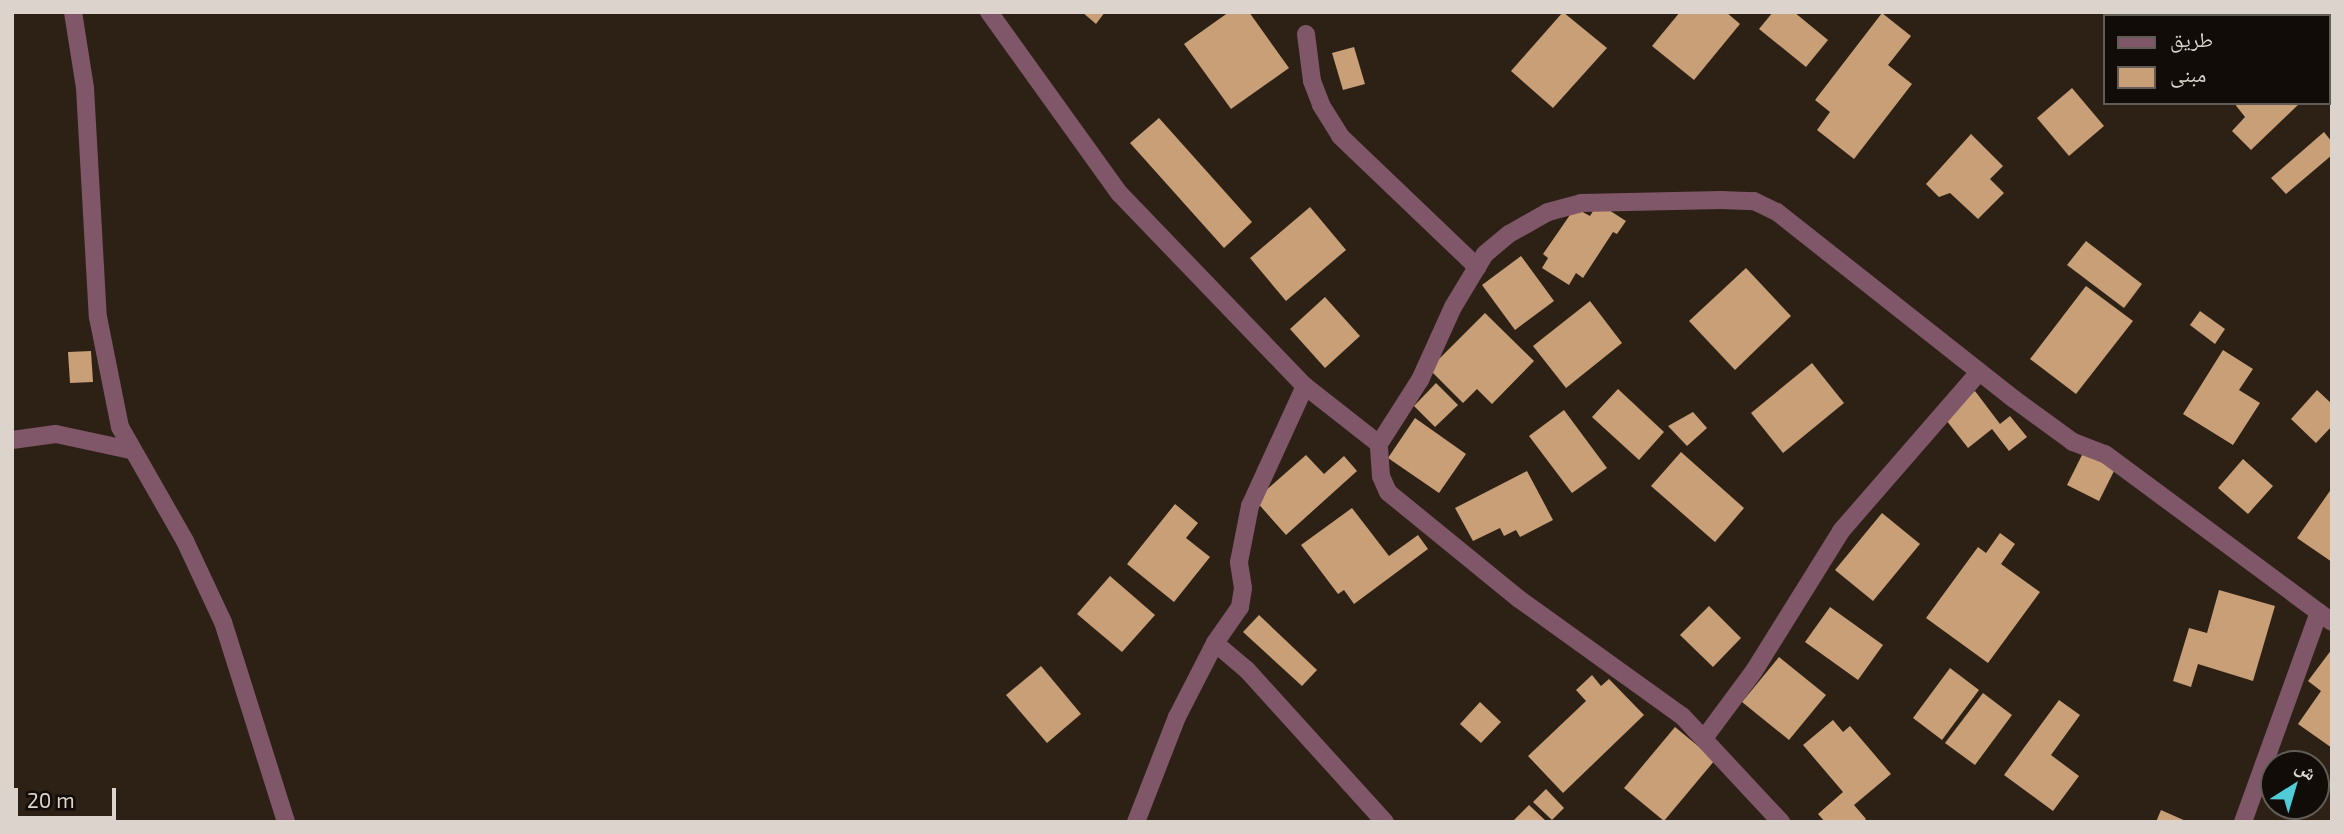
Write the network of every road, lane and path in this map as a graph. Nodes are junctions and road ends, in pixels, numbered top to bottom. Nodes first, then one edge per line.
1 (73, 12) edge
2 (989, 12) edge
3 (1306, 34) dead end
4 (1477, 267) junction
5 (1979, 372) junction
6 (1305, 386) junction
7 (12, 440) edge
8 (1379, 444) junction
9 (130, 450) junction
10 (2325, 617) edge
11 (1215, 643) junction
12 (1705, 737) junction
13 (286, 822) edge
14 (1136, 822) edge
15 (1385, 822) edge
16 (1781, 822) edge
17 (2243, 822) edge

1 - 9 street
2 - 6 street
3 - 4 street
4 - 5 street
4 - 8 street
5 - 10 street
5 - 12 street
6 - 8 street
6 - 11 street
7 - 9 street
8 - 12 street
9 - 13 street
10 - 17 street
11 - 14 street
11 - 15 street
12 - 16 street

